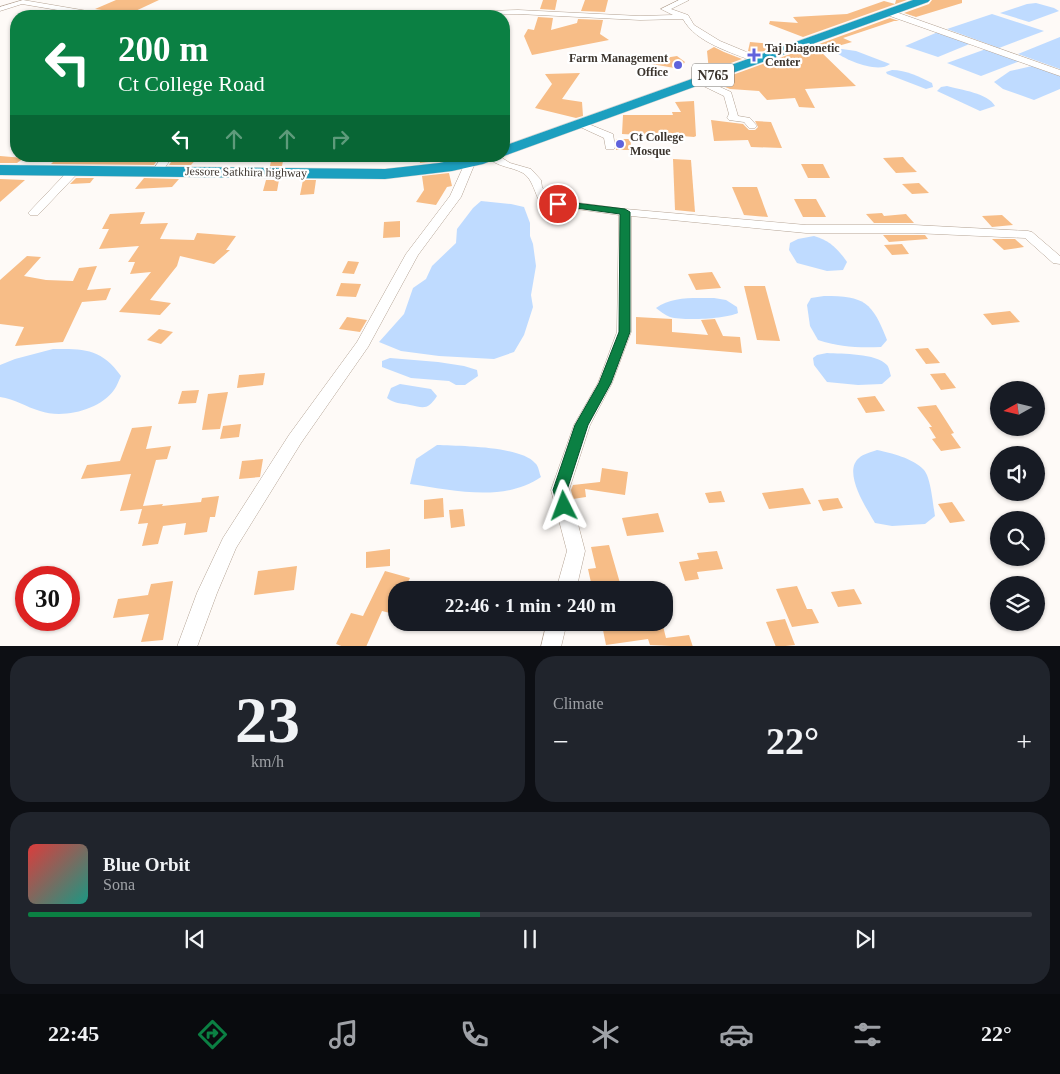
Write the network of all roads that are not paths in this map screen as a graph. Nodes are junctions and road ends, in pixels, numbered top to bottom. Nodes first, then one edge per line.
1 (685, 0) edge
2 (924, 0) edge
3 (0, 9) edge
4 (69, 10) edge
5 (510, 12) edge
6 (890, 13) junction
7 (685, 17) junction
8 (758, 60) junction
9 (1060, 73) edge
10 (698, 80) junction
11 (581, 124) junction
12 (752, 126) dead end
13 (610, 148) dead end
14 (510, 150) edge
15 (164, 162) edge
16 (473, 162) edge
17 (501, 162) edge
18 (470, 163) junction
19 (0, 170) edge
20 (157, 171) junction
21 (73, 172) junction
22 (625, 212) junction
23 (34, 213) dead end
24 (1060, 260) edge
25 (568, 581) edge
26 (555, 631) edge
27 (187, 646) edge
28 (551, 646) edge

1 - 7 street
2 - 6 highway, N765
3 - 4 street
5 - 7 street
6 - 8 highway, N765
6 - 9 street
7 - 8 street
8 - 10 highway, N765
10 - 11 highway, N765
10 - 12 street
11 - 13 street
11 - 14 highway, N765
15 - 20 street
16 - 18 highway, Jessore Satkhira highway
17 - 22 street
18 - 20 highway, Jessore Satkhira highway
18 - 27 street
19 - 21 highway, Jessore Satkhira highway
20 - 21 highway, Jessore Satkhira highway
21 - 23 street
22 - 24 street
22 - 25 street
26 - 28 street

